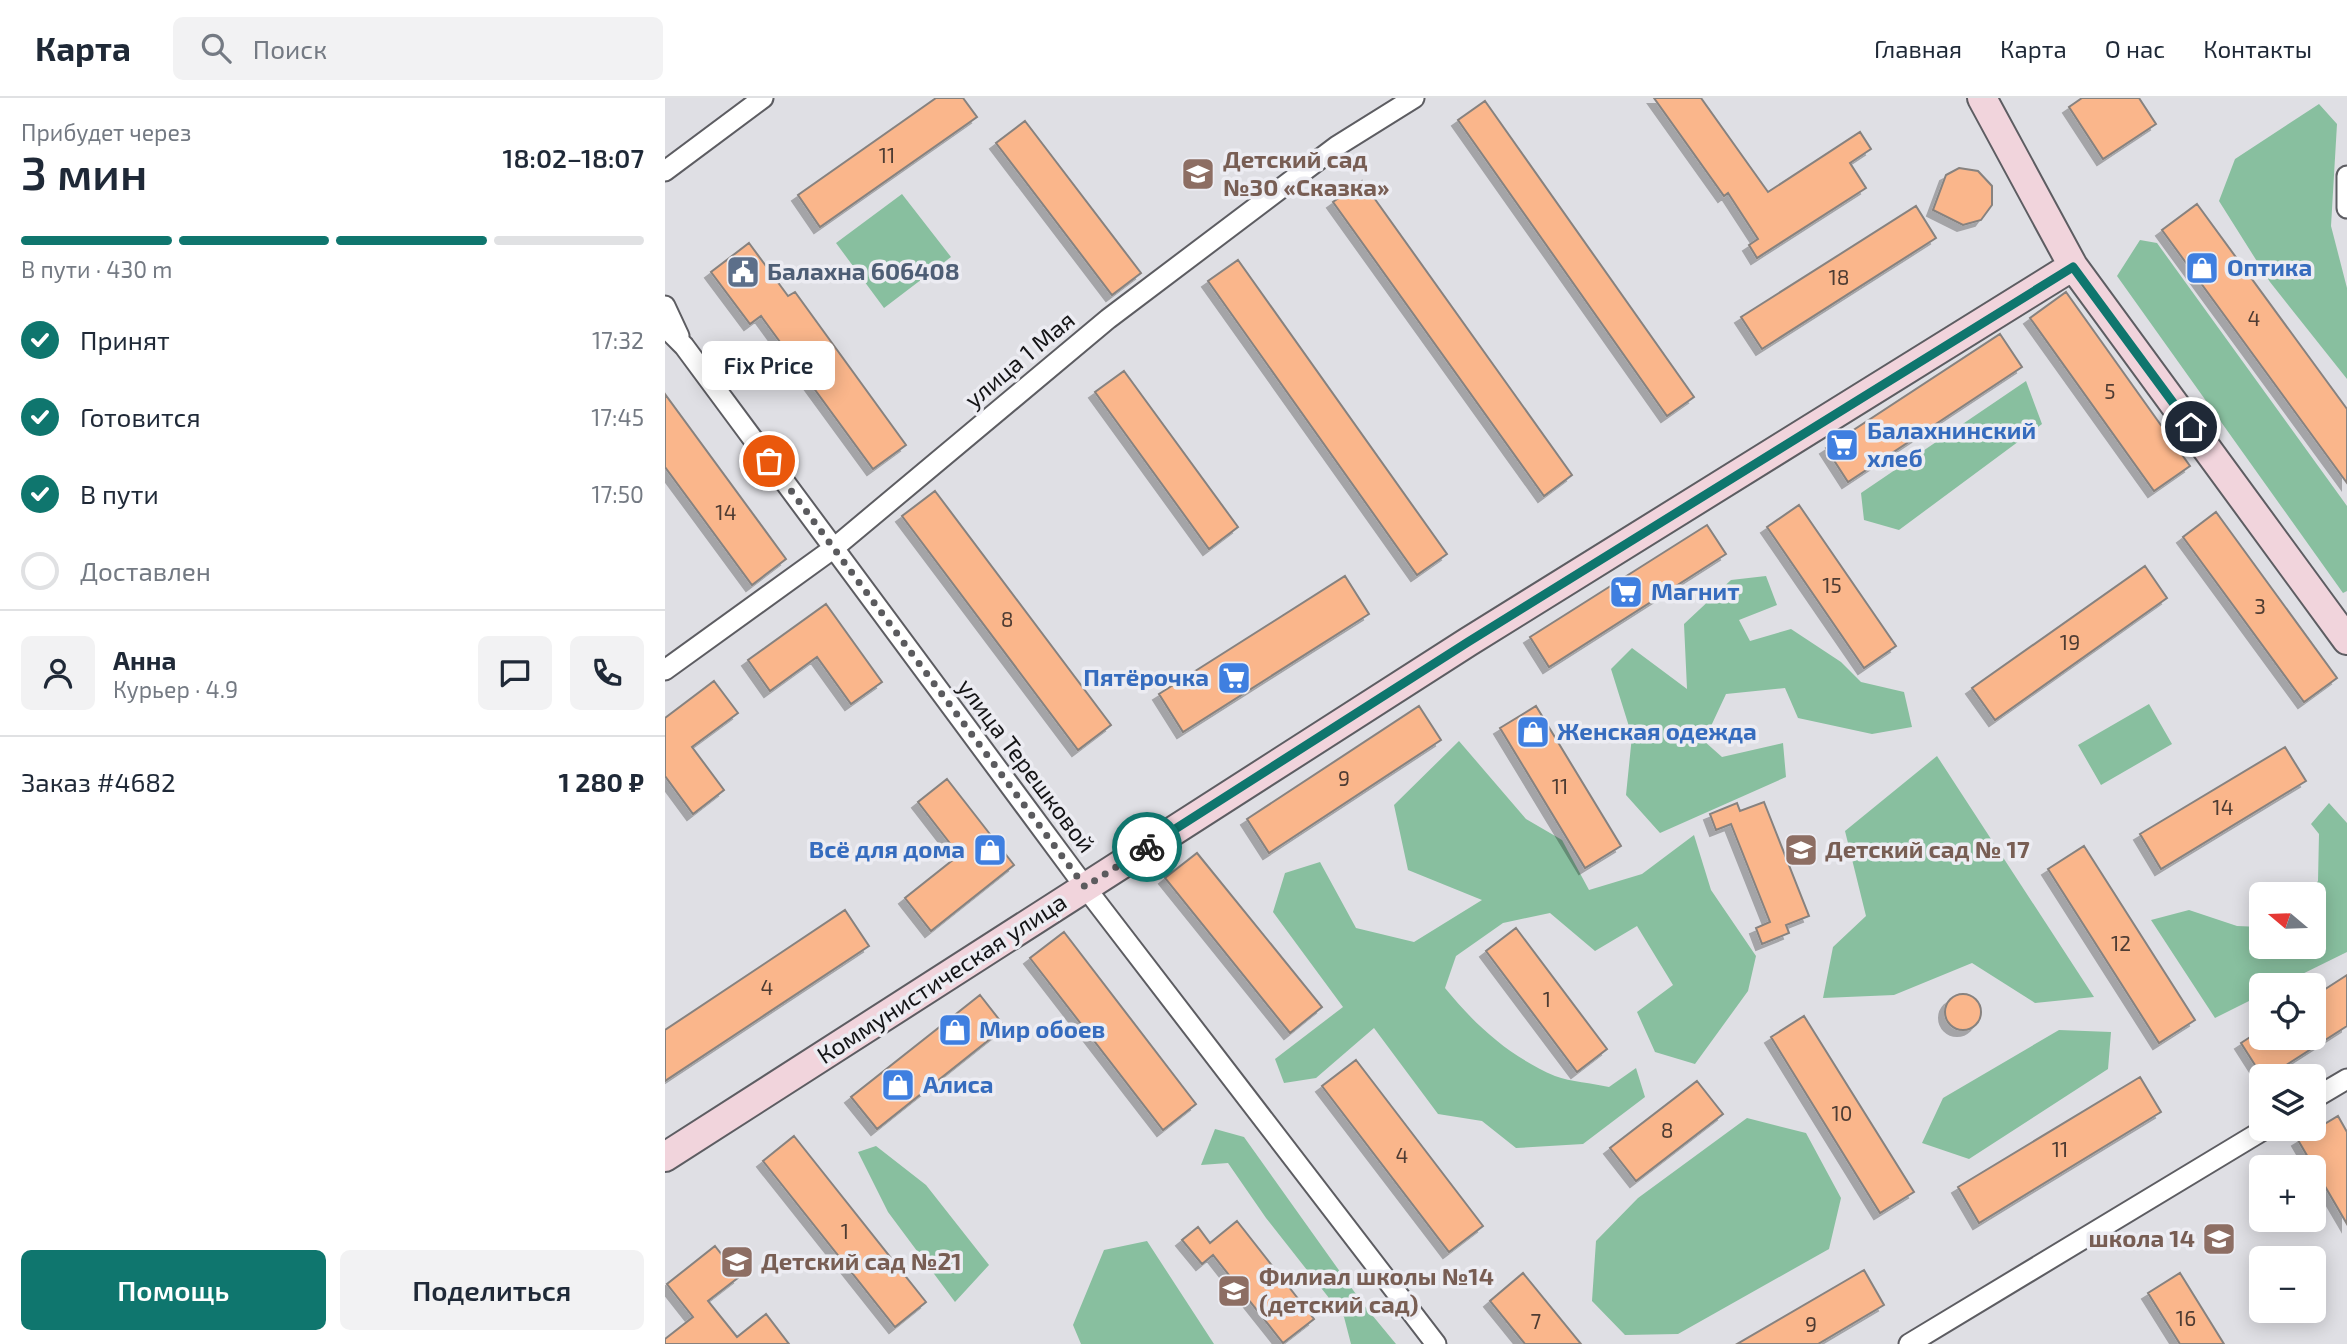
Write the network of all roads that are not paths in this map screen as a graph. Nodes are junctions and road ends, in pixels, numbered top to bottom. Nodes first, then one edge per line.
1 (763, 98) edge
2 (1414, 98) edge
3 (1982, 98) edge
4 (665, 171) edge
5 (2347, 176) edge
6 (2347, 208) edge
7 (2073, 267) junction
8 (665, 306) edge
9 (665, 327) edge
10 (684, 346) junction
11 (834, 548) junction
12 (2347, 640) edge
13 (665, 670) edge
14 (1085, 887) junction
15 (2347, 1079) edge
16 (2326, 1091) edge
17 (2249, 1139) edge
18 (665, 1157) edge
19 (1436, 1344) edge
20 (1909, 1344) edge

1 - 4 street
2 - 11 street, улица 1 Мая
3 - 7 street
5 - 6 street
7 - 12 street
7 - 14 street, Коммунистическая улица
8 - 10 street, улица Терешковой
9 - 10 street, улица Терешковой
10 - 11 street, улица Терешковой
11 - 13 street, улица 1 Мая
11 - 14 street, улица Терешковой
14 - 18 street, Коммунистическая улица
14 - 19 street, улица Терешковой
15 - 16 street
17 - 20 street

